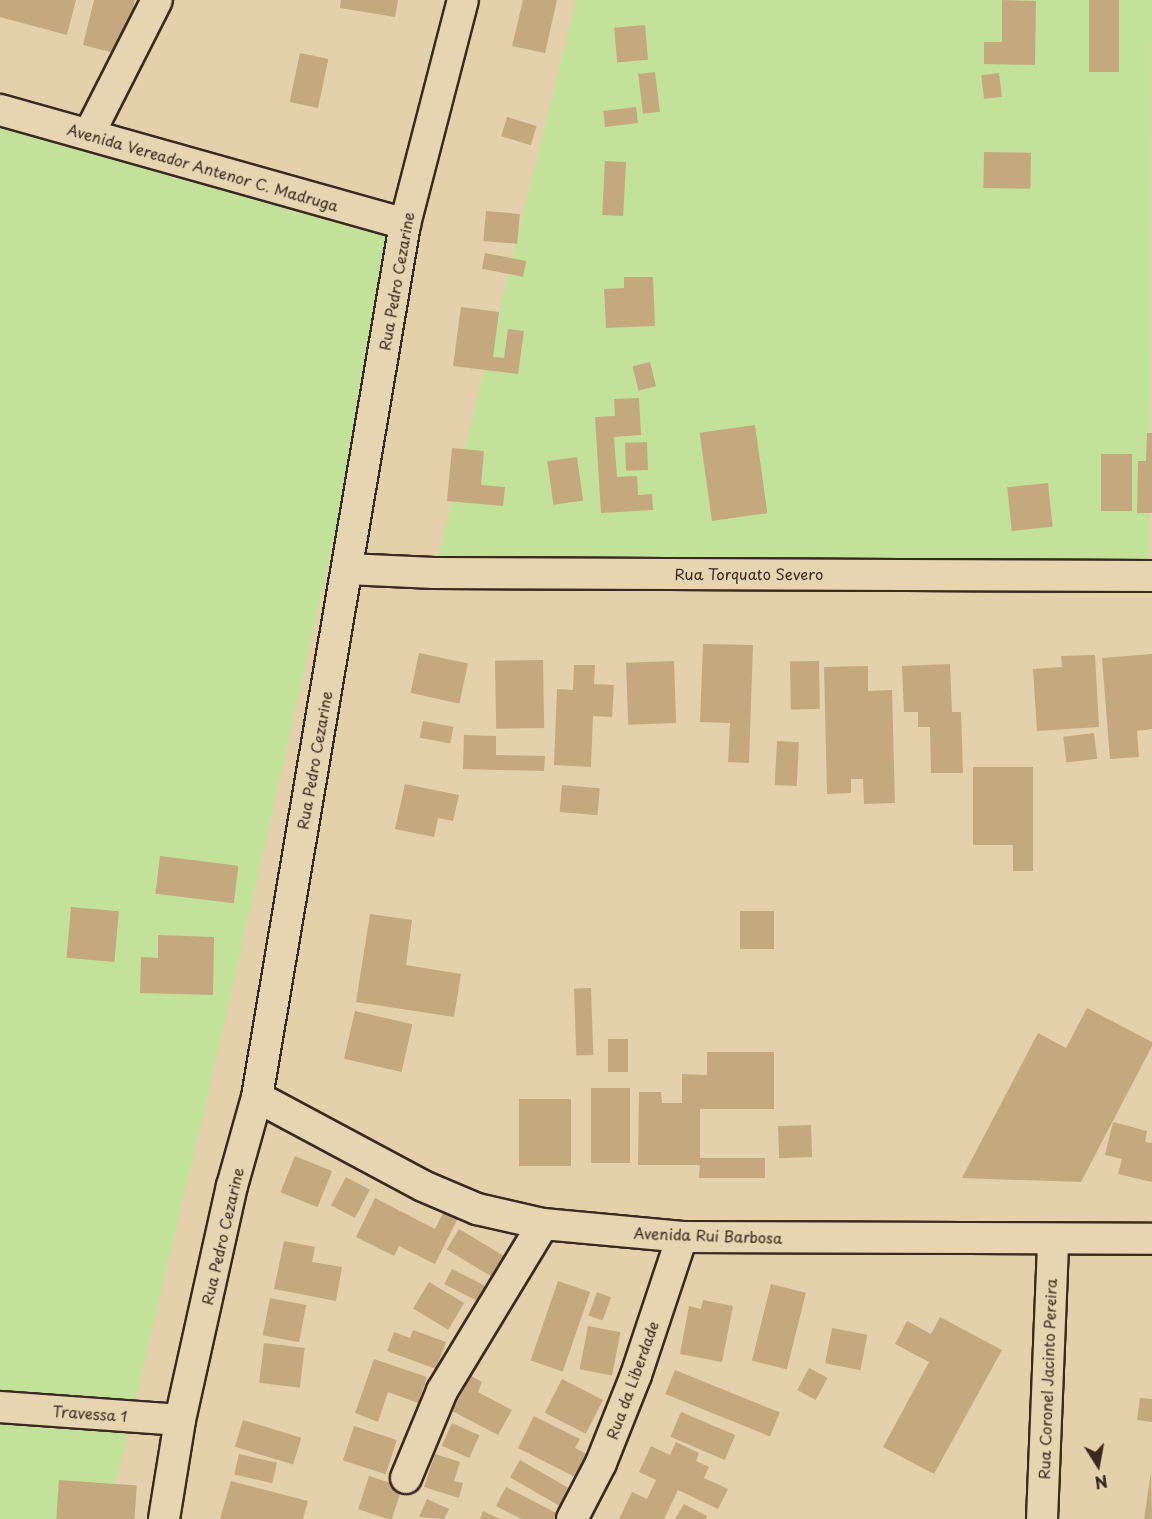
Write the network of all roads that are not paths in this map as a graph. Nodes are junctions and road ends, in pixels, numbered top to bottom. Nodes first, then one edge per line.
1 (157, 0) edge
2 (463, 0) edge
3 (0, 110) edge
4 (89, 134) junction
5 (405, 224) junction
6 (347, 569) junction
7 (1152, 576) edge
8 (257, 1097) junction
9 (543, 1224) junction
10 (682, 1237) junction
11 (1152, 1239) edge
12 (1053, 1240) junction
13 (0, 1407) edge
14 (180, 1420) junction
15 (406, 1478) dead end
16 (164, 1519) edge
17 (572, 1519) edge
18 (1042, 1519) edge

1 - 4 street
2 - 5 street, Rua Pedro Cezarine
3 - 4 street, Avenida Vereador Antenor C. Madruga
4 - 5 street, Avenida Vereador Antenor C. Madruga
5 - 6 street, Rua Pedro Cezarine
6 - 7 street, Rua Torquato Severo
6 - 8 street, Rua Pedro Cezarine
8 - 9 street, Avenida Rui Barbosa
8 - 14 street, Rua Pedro Cezarine
9 - 10 street, Avenida Rui Barbosa
9 - 15 street
10 - 12 street, Avenida Rui Barbosa
10 - 17 street, Rua da Liberdade
11 - 12 street, Avenida Rui Barbosa
12 - 18 street, Rua Coronel Jacinto Pereira
13 - 14 street, Travessa 1
14 - 16 street, Rua Pedro Cezarine

